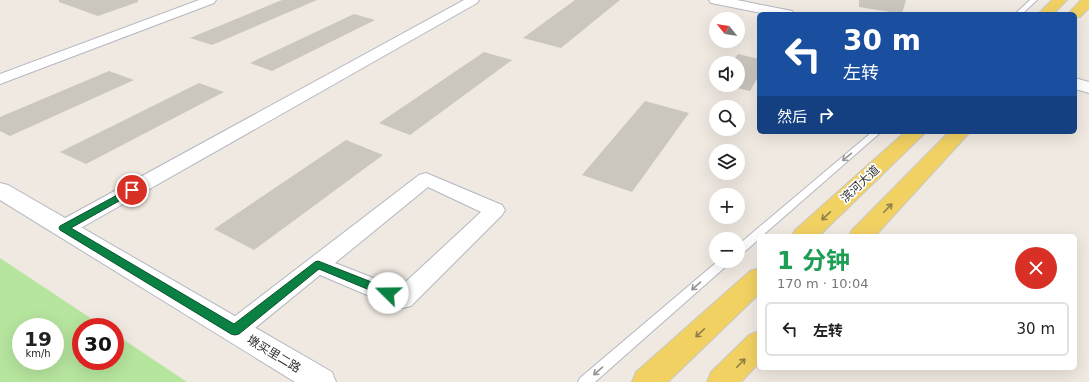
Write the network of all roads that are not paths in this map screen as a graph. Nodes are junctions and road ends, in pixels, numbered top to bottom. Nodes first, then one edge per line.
1 (210, 0) edge
2 (473, 0) edge
3 (1034, 0) edge
4 (1060, 0) edge
5 (1089, 0) edge
6 (711, 1) edge
7 (760, 12) edge
8 (775, 12) edge
9 (1020, 12) edge
10 (1047, 12) edge
11 (1077, 12) edge
12 (1077, 76) edge
13 (0, 79) edge
14 (1089, 80) edge
15 (1077, 84) edge
16 (1089, 88) edge
17 (875, 134) edge
18 (914, 134) edge
19 (958, 134) edge
20 (0, 190) edge
21 (64, 228) junction
22 (758, 234) edge
23 (806, 234) edge
24 (863, 234) edge
25 (757, 235) edge
26 (745, 245) edge
27 (318, 265) junction
28 (718, 268) edge
29 (757, 280) edge
30 (235, 330) junction
31 (757, 345) edge
32 (321, 382) edge
33 (585, 382) edge
34 (647, 382) edge
35 (722, 382) edge

1 - 13 street
2 - 21 street
3 - 9 lane
4 - 10 main road
5 - 11 main road
6 - 7 street
6 - 8 street
12 - 14 street
15 - 16 street
17 -> 22 lane
18 -> 23 main road, 滨河大道
24 -> 19 main road
20 - 21 street, 墩买里二路
21 - 30 street, 墩买里二路
25 -> 26 lane
27 - 27 street
27 - 30 street
28 -> 33 lane
29 -> 34 main road
30 - 32 street, 墩买里二路
35 -> 31 main road

